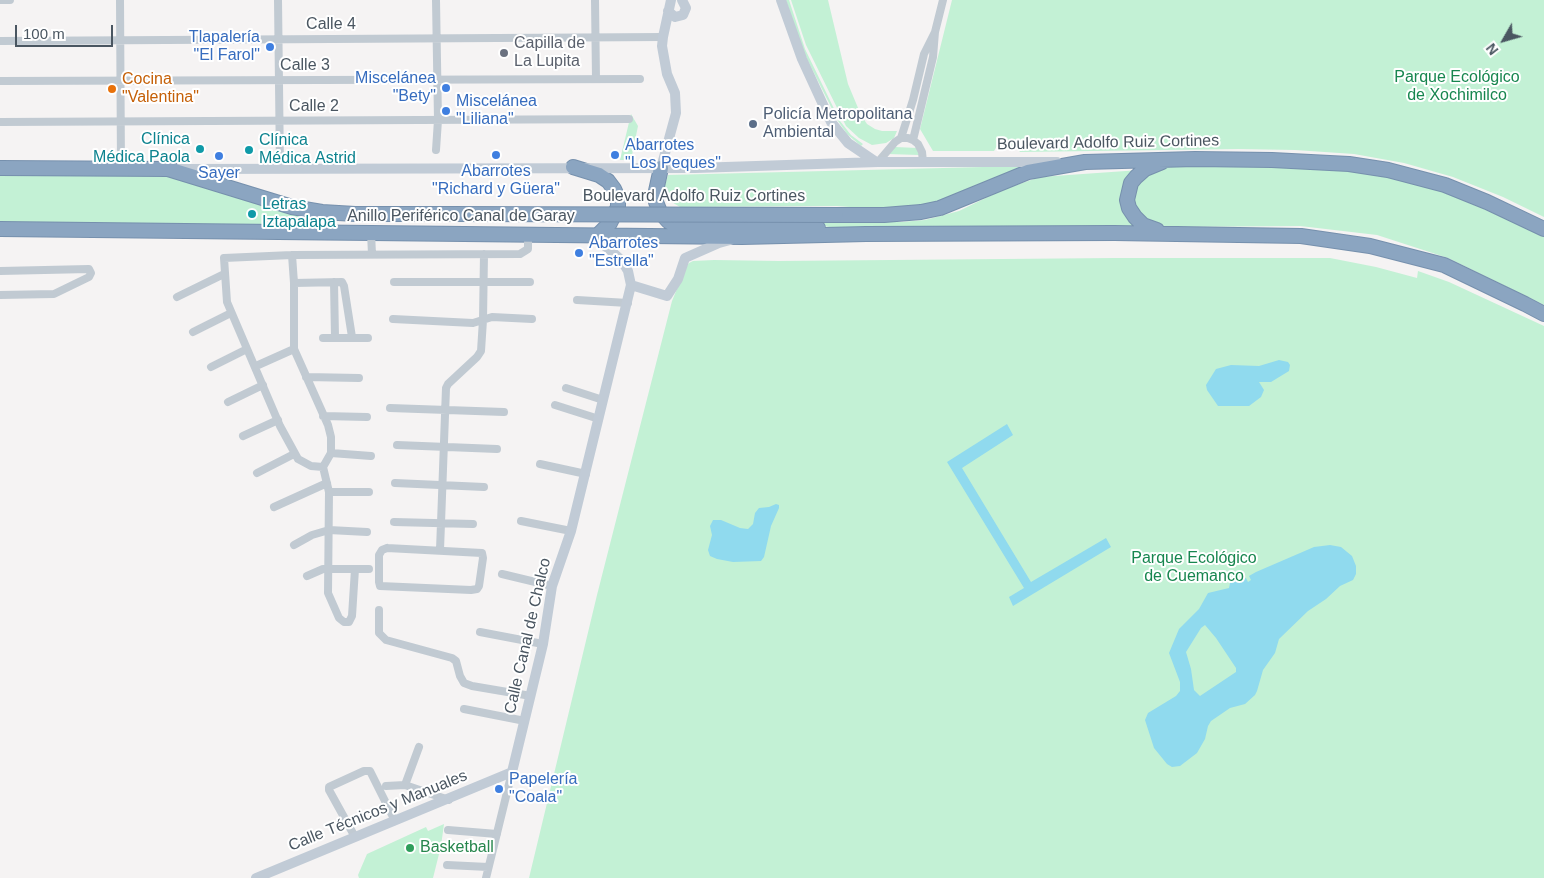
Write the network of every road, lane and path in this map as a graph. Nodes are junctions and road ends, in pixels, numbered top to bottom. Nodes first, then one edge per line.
1 (0, 0) edge
2 (10, 0) edge
3 (120, 0) edge
4 (278, 0) edge
5 (436, 0) edge
6 (595, 0) edge
7 (671, 0) edge
8 (682, 0) edge
9 (781, 0) edge
10 (943, 0) edge
11 (668, 11) junction
12 (935, 32) junction
13 (596, 37) junction
14 (663, 37) junction
15 (437, 38) junction
16 (278, 39) junction
17 (120, 40) junction
18 (0, 41) edge
19 (437, 79) junction
20 (596, 79) junction
21 (640, 79) dead end
22 (120, 80) junction
23 (279, 80) junction
24 (0, 81) edge
25 (913, 100) junction
26 (922, 102) junction
27 (629, 119) dead end
28 (438, 120) junction
29 (279, 121) junction
30 (0, 122) edge
31 (120, 122) junction
32 (901, 138) junction
33 (914, 140) junction
34 (436, 150) dead end
35 (1167, 160) junction
36 (877, 162) junction
37 (923, 162) junction
38 (1085, 162) junction
39 (573, 167) junction
40 (0, 168) edge
41 (121, 168) junction
42 (280, 168) junction
43 (661, 168) junction
44 (168, 169) junction
45 (0, 229) edge
46 (1544, 229) edge
47 (371, 233) junction
48 (1164, 233) junction
49 (528, 234) junction
50 (866, 234) junction
51 (593, 235) junction
52 (742, 237) junction
53 (372, 254) junction
54 (484, 254) junction
55 (292, 255) junction
56 (0, 271) edge
57 (224, 274) junction
58 (334, 282) junction
59 (394, 282) dead end
60 (483, 282) junction
61 (530, 282) dead end
62 (294, 283) junction
63 (635, 287) junction
64 (0, 295) edge
65 (177, 297) dead end
66 (577, 300) dead end
67 (628, 303) junction
68 (231, 313) junction
69 (1544, 314) edge
70 (393, 319) dead end
71 (532, 319) dead end
72 (483, 320) junction
73 (193, 332) dead end
74 (335, 337) junction
75 (352, 337) junction
76 (323, 338) dead end
77 (368, 338) dead end
78 (247, 349) junction
79 (294, 349) junction
80 (256, 366) junction
81 (211, 367) dead end
82 (306, 377) junction
83 (359, 378) dead end
84 (263, 386) junction
85 (566, 388) dead end
86 (603, 400) junction
87 (228, 402) dead end
88 (555, 405) dead end
89 (390, 408) dead end
90 (445, 410) junction
91 (504, 412) dead end
92 (323, 416) junction
93 (367, 417) dead end
94 (599, 419) junction
95 (278, 420) junction
96 (243, 436) dead end
97 (396, 445) dead end
98 (444, 448) junction
99 (497, 449) dead end
100 (331, 453) junction
101 (294, 454) junction
102 (372, 456) dead end
103 (540, 464) dead end
104 (323, 466) junction
105 (257, 473) dead end
106 (586, 474) junction
107 (395, 483) dead end
108 (443, 486) junction
109 (328, 487) junction
110 (484, 487) dead end
111 (369, 492) dead end
112 (274, 506) dead end
113 (521, 521) dead end
114 (394, 522) dead end
115 (442, 524) junction
116 (473, 524) dead end
117 (329, 530) junction
118 (571, 531) junction
119 (367, 532) dead end
120 (294, 544) dead end
121 (440, 550) junction
122 (328, 569) junction
123 (354, 569) junction
124 (369, 569) dead end
125 (502, 574) dead end
126 (307, 576) dead end
127 (552, 586) junction
128 (379, 610) dead end
129 (480, 632) dead end
130 (543, 644) junction
131 (531, 696) junction
132 (464, 709) dead end
133 (525, 720) junction
134 (419, 747) dead end
135 (512, 772) junction
136 (405, 785) junction
137 (386, 786) dead end
138 (449, 800) junction
139 (395, 821) junction
140 (448, 830) dead end
141 (497, 834) junction
142 (355, 837) junction
143 (447, 864) dead end
144 (488, 867) junction
145 (256, 878) edge
146 (486, 878) edge

1 - 2 street
3 - 17 street
4 - 16 street
5 - 15 street
6 - 13 street
7 - 11 main road
8 - 11 main road
9 - 36 main road
10 - 12 street
11 - 14 main road
12 - 25 street
12 - 26 street
13 - 14 street, Calle 4
13 - 15 street, Calle 4
13 - 20 street
14 - 43 main road
15 - 16 street, Calle 4
15 - 19 street
16 - 17 street, Calle 4
16 - 23 street
17 - 18 street, Calle 4
17 - 22 street
19 - 20 street, Calle 3
19 - 23 street, Calle 3
19 - 28 street
20 - 21 street, Calle 3
22 - 23 street, Calle 3
22 - 24 street, Calle 3
22 - 31 street
23 - 29 street
25 - 26 street
25 - 32 street
26 - 33 street
27 - 28 street, Calle 2
28 - 29 street, Calle 2
28 - 34 street
29 - 31 street, Calle 2
29 - 42 street
30 - 31 street, Calle 2
31 - 41 street
32 - 33 street
32 - 36 street
33 - 37 street
35 - 38 highway, Boulevard Adolfo Ruiz Cortines
35 - 46 highway, Boulevard Adolfo Ruiz Cortines
35 - 48 highway
36 - 37 main road, Boulevard Adolfo Ruiz Cortines
36 - 43 main road, Boulevard Adolfo Ruiz Cortines
37 - 38 main road, Boulevard Adolfo Ruiz Cortines
38 - 44 highway, Boulevard Adolfo Ruiz Cortines, bridge
39 - 42 main road
39 - 43 main road
39 - 51 highway
40 - 41 highway
41 - 44 highway
42 - 44 main road
43 - 50 highway
45 - 47 highway, Anillo Periférico Canal de Garay
47 - 49 highway, Anillo Periférico Canal de Garay
47 - 53 street
48 - 50 highway
48 - 69 highway
49 - 51 highway, Anillo Periférico Canal de Garay
49 - 54 street
50 - 52 highway
51 - 52 highway, Anillo Periférico Canal de Garay
51 - 63 main road, Calle Canal de Chalco
52 - 63 main road
53 - 54 street
53 - 55 street
54 - 60 street
55 - 57 street
55 - 62 street
56 - 64 street
57 - 65 street
57 - 68 street
58 - 62 street
58 - 74 street
58 - 75 street
59 - 60 street
60 - 61 street
60 - 72 street
62 - 79 street
63 - 67 main road, Calle Canal de Chalco
66 - 67 street
67 - 86 main road, Calle Canal de Chalco
68 - 73 street
68 - 78 street
70 - 72 street
71 - 72 street
72 - 90 street
74 - 75 street
74 - 76 street
75 - 77 street
78 - 80 street
78 - 81 street
79 - 80 street
79 - 82 street
80 - 84 street
82 - 83 street
82 - 92 street
84 - 87 street
84 - 95 street
85 - 86 street
86 - 94 main road, Calle Canal de Chalco
88 - 94 street
89 - 90 street
90 - 91 street
90 - 98 street
92 - 93 street
92 - 100 street
94 - 106 main road, Calle Canal de Chalco
95 - 96 street
95 - 101 street
97 - 98 street
98 - 99 street
98 - 108 street
100 - 102 street
100 - 104 street
101 - 104 street
101 - 105 street
103 - 106 street
104 - 109 street
106 - 118 main road, Calle Canal de Chalco
107 - 108 street
108 - 110 street
108 - 115 street
109 - 111 street
109 - 112 street
109 - 117 street
113 - 118 street
114 - 115 street
115 - 116 street
115 - 121 street
117 - 119 street
117 - 120 street
117 - 122 street
118 - 127 main road, Calle Canal de Chalco
121 - 121 street
122 - 123 street
122 - 123 street
122 - 126 street
123 - 124 street
125 - 127 street
127 - 130 main road, Calle Canal de Chalco
128 - 131 street
129 - 130 street
130 - 131 main road, Calle Canal de Chalco
131 - 133 main road, Calle Canal de Chalco
132 - 133 street
133 - 135 main road, Calle Canal de Chalco
134 - 136 street
135 - 138 main road, Calle Técnicos y Manuales
135 - 141 street, Calle Canal de Chalco
136 - 137 street
136 - 138 street
138 - 139 main road, Calle Técnicos y Manuales
139 - 142 main road, Calle Técnicos y Manuales
139 - 142 street
140 - 141 street
141 - 144 street, Calle Canal de Chalco
142 - 145 main road, Calle Técnicos y Manuales
143 - 144 street
144 - 146 street, Calle Canal de Chalco

